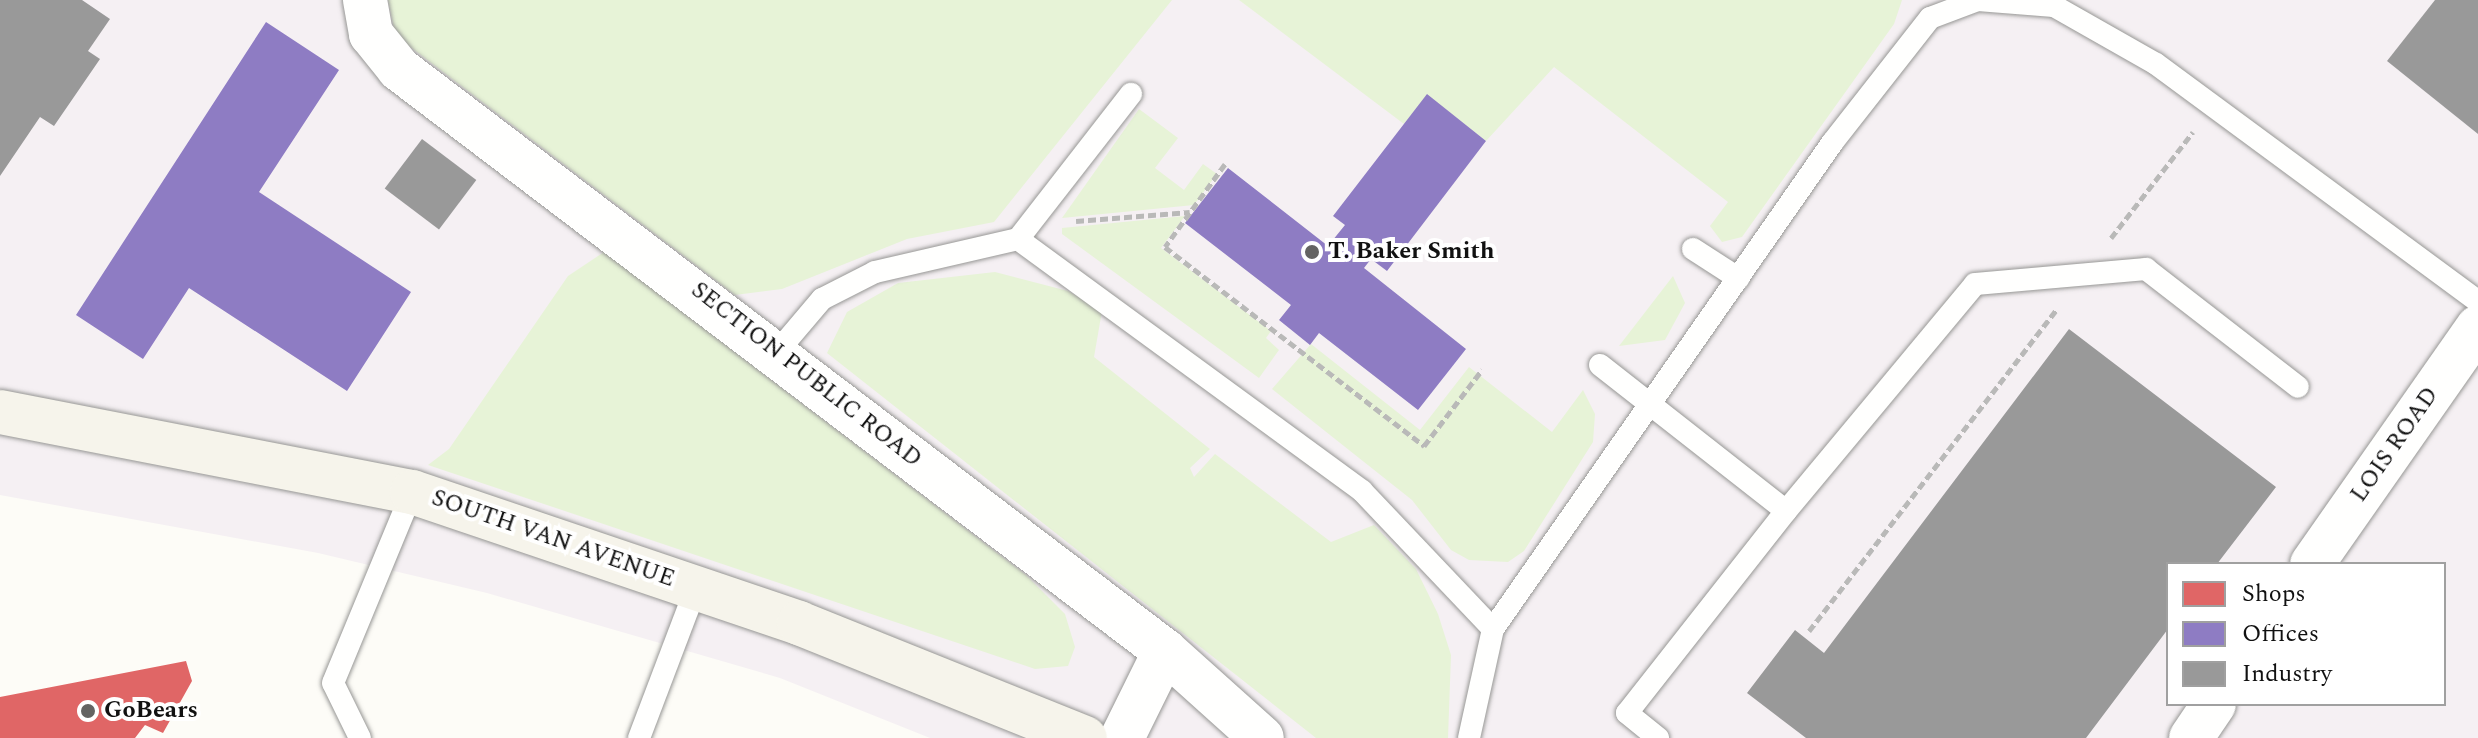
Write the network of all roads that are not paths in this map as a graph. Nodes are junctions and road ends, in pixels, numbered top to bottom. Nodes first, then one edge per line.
1 (1978, 0) edge
2 (364, 3) edge
3 (1131, 94) dead end
4 (1024, 232) junction
5 (1693, 249) dead end
6 (1738, 278) junction
7 (2478, 301) edge
8 (2478, 327) edge
9 (777, 352) junction
10 (1600, 365) dead end
11 (2298, 387) dead end
12 (1650, 405) junction
13 (0, 412) edge
14 (412, 492) junction
15 (1786, 511) junction
16 (2313, 562) edge
17 (696, 588) junction
18 (1493, 629) junction
19 (1165, 651) junction
20 (2213, 706) edge
21 (360, 738) edge
22 (639, 738) edge
23 (1085, 738) edge
24 (1122, 738) edge
25 (1262, 738) edge
26 (1469, 738) edge
27 (1658, 738) edge
28 (2191, 738) edge

1 - 6 lane
1 - 7 lane
2 - 9 street, SECTION PUBLIC ROAD
3 - 4 lane
4 - 9 lane
4 - 18 lane
5 - 6 lane
6 - 12 lane
8 - 16 street, LOIS ROAD
9 - 19 street, SECTION PUBLIC ROAD
10 - 12 lane
11 - 15 lane
12 - 15 lane
12 - 18 lane
13 - 14 main road, SOUTH VAN AVENUE
14 - 17 main road, SOUTH VAN AVENUE
14 - 21 lane
15 - 27 lane
17 - 22 lane
17 - 23 main road, SOUTH VAN AVENUE
18 - 26 lane
19 - 24 street
19 - 25 street, SECTION PUBLIC ROAD
20 - 28 street

